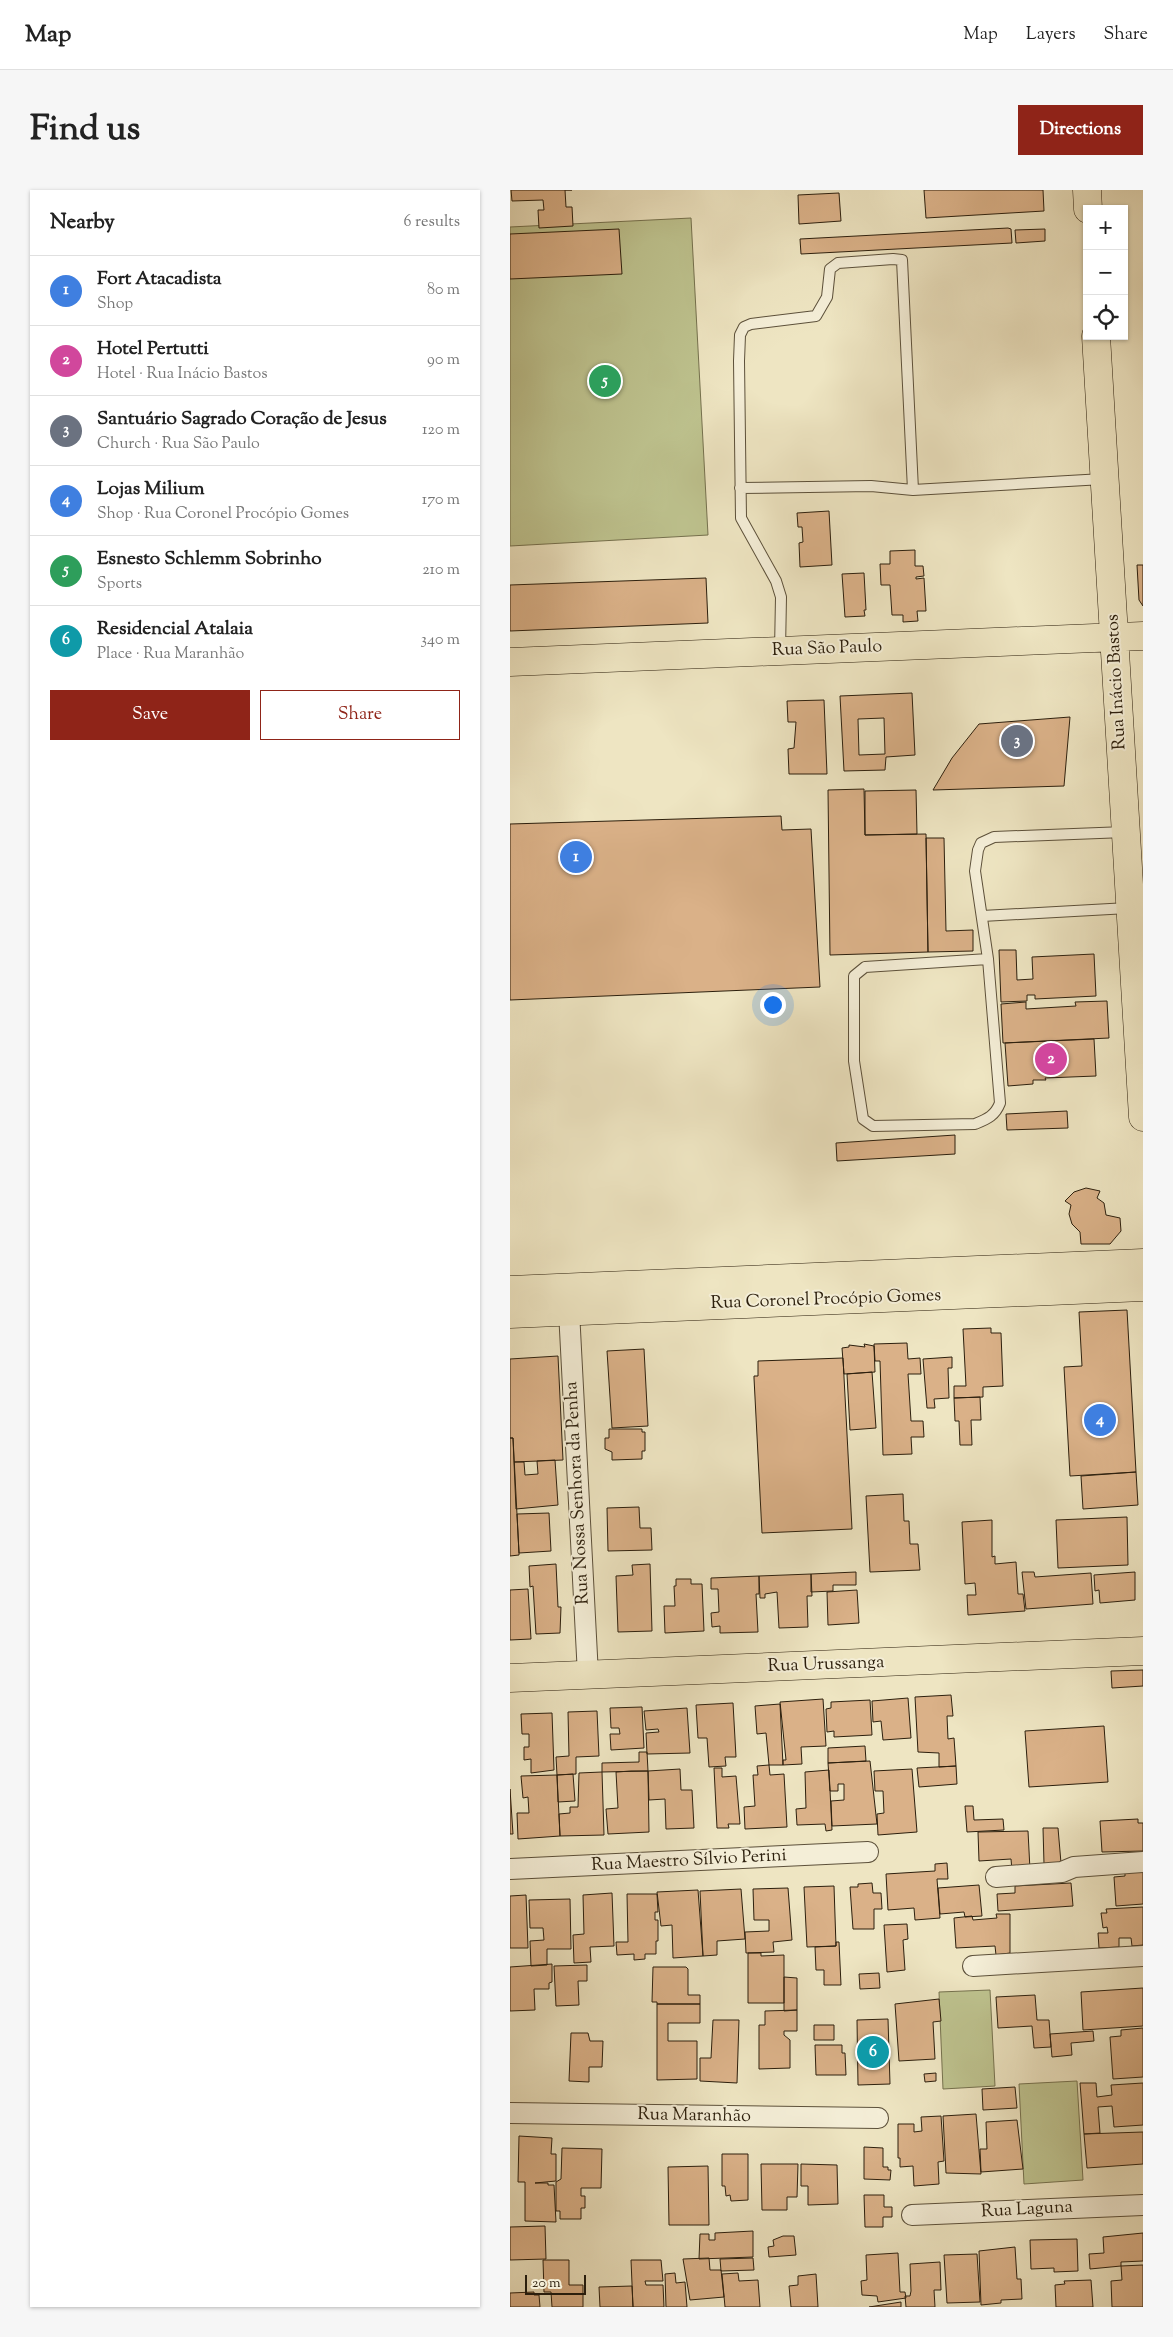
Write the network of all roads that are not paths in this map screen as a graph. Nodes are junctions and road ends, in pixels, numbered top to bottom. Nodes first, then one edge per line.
1 (1087, 190) edge
2 (1088, 205) edge
3 (1096, 340) edge
4 (1104, 479) junction
5 (740, 488) junction
6 (913, 490) junction
7 (1143, 636) edge
8 (1114, 637) junction
9 (780, 651) junction
10 (510, 662) edge
11 (1126, 832) junction
12 (1134, 890) edge
13 (982, 916) junction
14 (988, 959) junction
15 (1140, 1027) edge
16 (1143, 1117) edge
17 (1143, 1264) edge
18 (1143, 1287) edge
19 (510, 1290) edge
20 (569, 1311) junction
21 (510, 1314) edge
22 (1143, 1651) edge
23 (588, 1675) junction
24 (510, 1678) edge
25 (868, 1852) dead end
26 (1143, 1862) edge
27 (510, 1869) edge
28 (996, 1877) dead end
29 (1143, 1956) edge
30 (973, 1966) dead end
31 (510, 2113) edge
32 (878, 2118) dead end
33 (1143, 2205) edge
34 (912, 2215) dead end

1 - 2 main road
3 - 4 main road, Rua Inácio Bastos
4 - 6 lane
4 - 8 main road, Rua Inácio Bastos
5 - 6 lane
5 - 6 lane
5 - 9 lane
7 - 8 main road, Rua São Paulo
8 - 9 main road, Rua São Paulo
8 - 11 main road, Rua Inácio Bastos
9 - 10 main road, Rua São Paulo
11 - 12 main road, Rua Inácio Bastos
11 - 13 lane
12 - 13 lane
12 - 15 main road, Rua Inácio Bastos
13 - 14 lane
14 - 14 lane
15 - 16 main road, Rua Inácio Bastos
17 - 19 main road, Rua Coronel Procópio Gomes
18 - 20 main road, Rua Coronel Procópio Gomes
20 - 21 main road, Rua Coronel Procópio Gomes
20 - 23 street, Rua Nossa Senhora da Penha
22 - 23 main road, Rua Urussanga
23 - 24 main road, Rua Urussanga
25 - 27 street, Rua Maestro Sílvio Perini
26 - 28 street
29 - 30 street
31 - 32 street, Rua Maranhão
33 - 34 street, Rua Laguna

